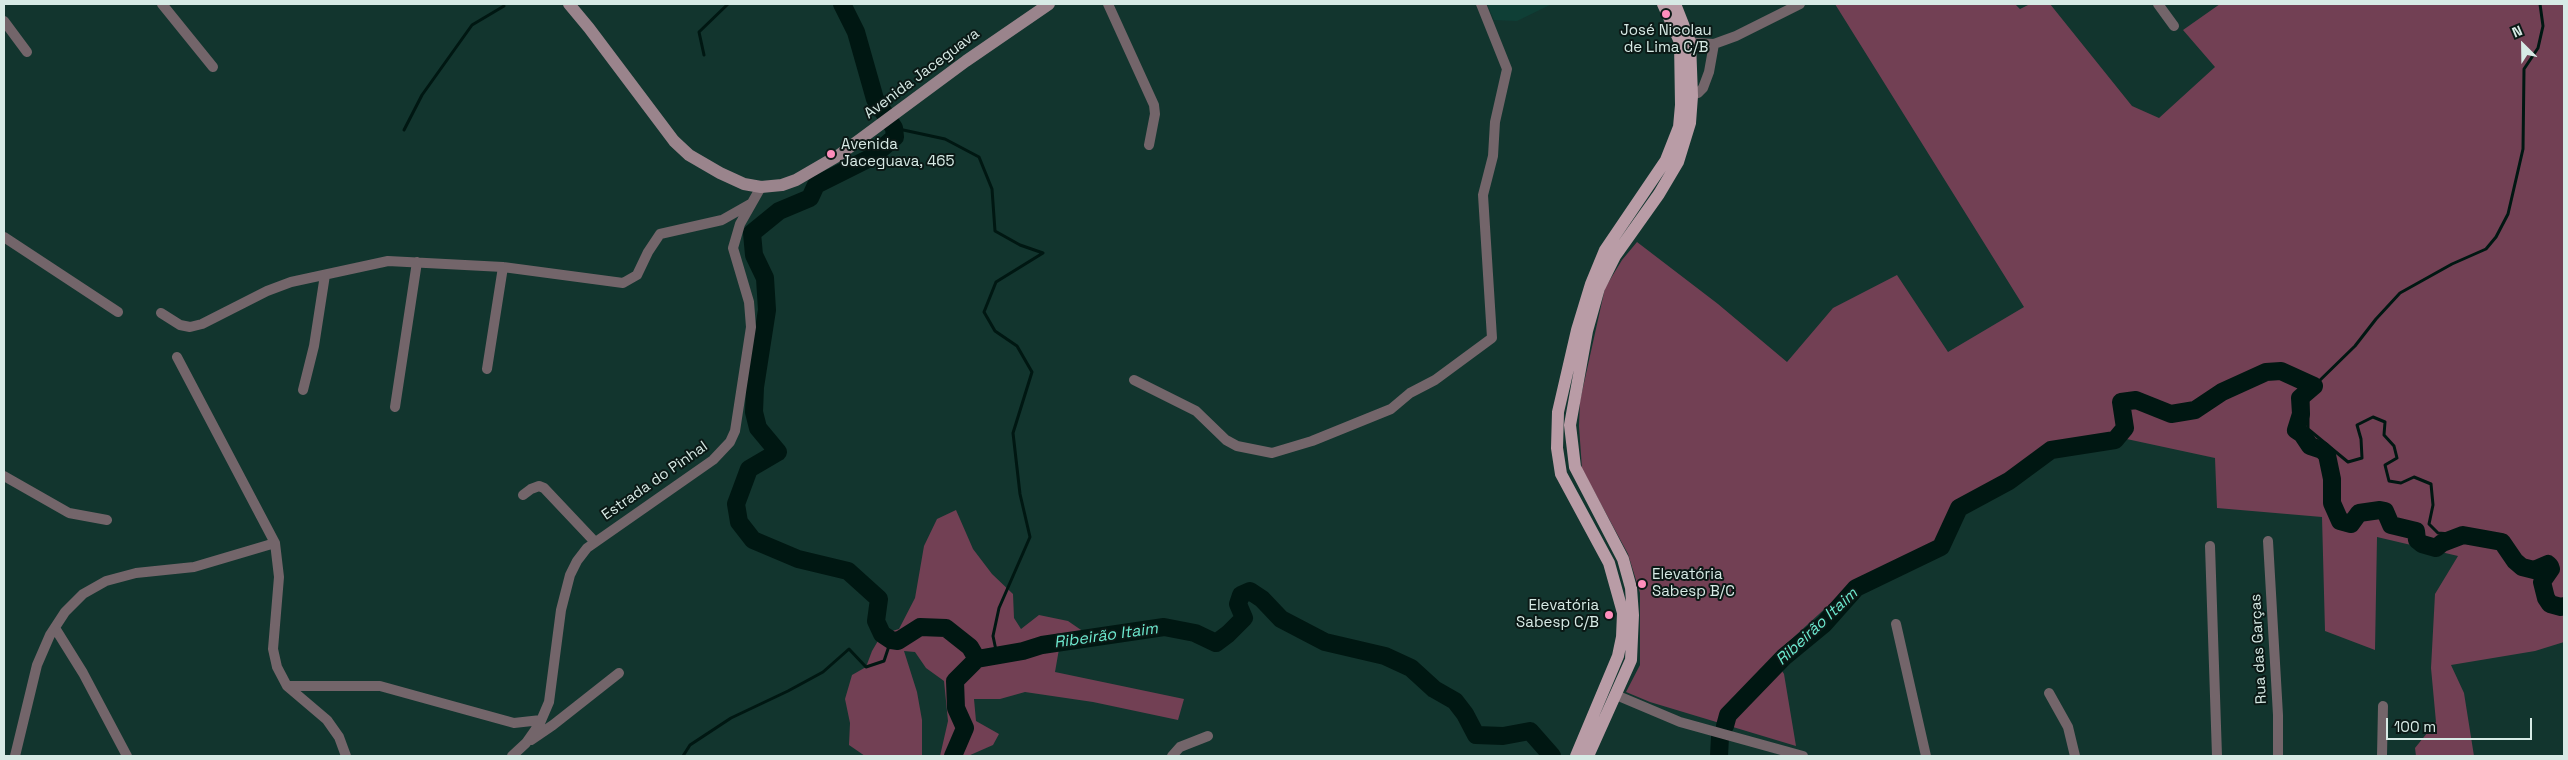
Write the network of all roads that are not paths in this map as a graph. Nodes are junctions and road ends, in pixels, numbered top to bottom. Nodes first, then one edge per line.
1 (162, 4) edge
2 (568, 4) edge
3 (1049, 4) edge
4 (1108, 4) edge
5 (1481, 4) edge
6 (1663, 4) edge
7 (1675, 4) edge
8 (1800, 4) edge
9 (2158, 4) edge
10 (4, 21) edge
11 (2174, 26) dead end
12 (1685, 42) junction
13 (1714, 44) junction
14 (27, 52) dead end
15 (213, 67) dead end
16 (1686, 97) junction
17 (1149, 145) dead end
18 (761, 187) junction
19 (752, 203) junction
20 (4, 237) edge
21 (417, 262) junction
22 (503, 267) junction
23 (325, 275) junction
24 (118, 312) dead end
25 (161, 313) dead end
26 (177, 357) dead end
27 (487, 369) dead end
28 (1134, 380) dead end
29 (303, 390) dead end
30 (395, 407) dead end
31 (4, 476) edge
32 (523, 496) dead end
33 (107, 520) dead end
34 (2268, 541) dead end
35 (595, 542) junction
36 (275, 543) junction
37 (2210, 546) dead end
38 (1896, 624) dead end
39 (55, 628) junction
40 (1618, 656) junction
41 (619, 673) dead end
42 (287, 686) junction
43 (2049, 693) dead end
44 (1616, 695) junction
45 (2383, 706) dead end
46 (541, 720) junction
47 (1208, 736) dead end
48 (526, 743) junction
49 (1581, 743) junction
50 (15, 756) edge
51 (127, 756) edge
52 (346, 756) edge
53 (512, 756) edge
54 (1172, 756) edge
55 (1576, 756) edge
56 (1588, 756) edge
57 (1802, 756) edge
58 (1926, 756) edge
59 (2075, 756) edge
60 (2217, 756) edge
61 (2278, 756) edge
62 (2382, 756) edge

1 - 15 street
2 - 18 main road, Avenida Jaceguava
3 - 18 main road, Avenida Jaceguava
4 - 17 street
5 - 28 street
6 - 12 main road
7 - 12 main road
8 - 13 street
9 - 11 street
10 - 14 street
12 - 13 street
12 - 16 main road
13 - 16 street
16 - 40 main road
16 - 44 main road
18 - 19 street, Estrada do Pinhal
19 - 22 street
19 - 35 street, Estrada do Pinhal
20 - 24 street
21 - 22 street
21 - 23 street
21 - 30 street
22 - 27 street
23 - 25 street
23 - 29 street
26 - 36 street
31 - 33 street
32 - 35 street
34 - 61 street, Rua das Garças
35 - 46 street, Estrada do Pinhal
36 - 39 street
36 - 42 street
37 - 60 street
38 - 58 street
39 - 50 street
39 - 51 street
40 - 44 main road
40 - 49 main road
41 - 48 street
42 - 46 street
42 - 52 street
43 - 59 street
44 - 49 main road
44 - 56 main road
44 - 57 street
45 - 62 street
46 - 48 street, Estrada do Pinhal
47 - 54 street
48 - 53 street, Estrada do Pinhal
49 - 55 main road

